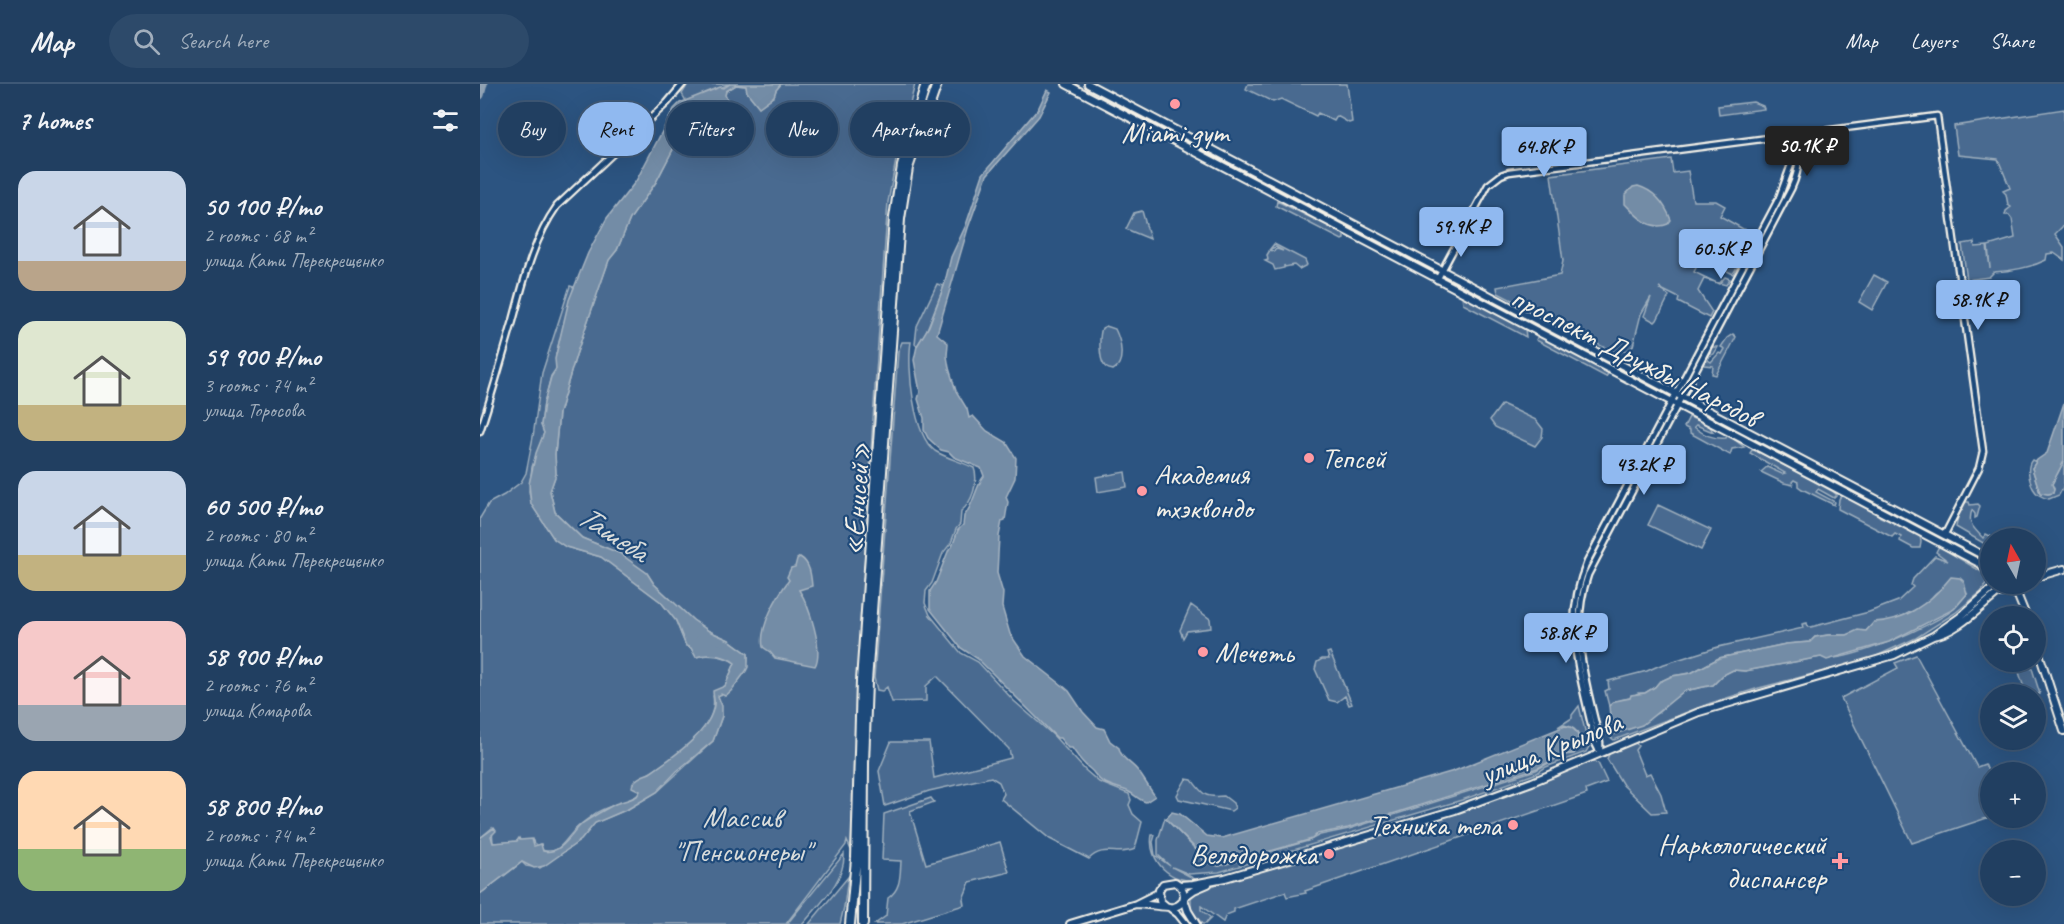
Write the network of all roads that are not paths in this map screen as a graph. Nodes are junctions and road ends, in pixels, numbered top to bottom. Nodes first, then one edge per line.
1 (683, 84) edge
2 (926, 84) edge
3 (937, 84) edge
4 (1066, 84) edge
5 (1088, 84) edge
6 (1795, 133) junction
7 (1244, 167) junction
8 (1240, 176) junction
9 (1442, 270) junction
10 (1437, 280) junction
11 (1679, 395) junction
12 (1675, 404) junction
13 (480, 431) edge
14 (1945, 534) junction
15 (1980, 552) edge
16 (1980, 564) edge
17 (2064, 569) edge
18 (2046, 574) edge
19 (1989, 594) edge
20 (2015, 594) edge
21 (2018, 595) joint
22 (2022, 606) edge
23 (2045, 672) edge
24 (2064, 731) edge
25 (1600, 753) junction
26 (855, 869) junction
27 (1225, 878) junction
28 (1179, 884) junction
29 (1158, 893) junction
30 (1184, 897) junction
31 (1136, 904) junction
32 (1167, 906) junction
33 (845, 924) edge
34 (850, 924) edge
35 (863, 924) edge
36 (1070, 924) edge
37 (1186, 924) edge
38 (1196, 924) edge

1 - 13 street
2 - 26 highway, «Енисей»
3 - 35 highway, «Енисей»
4 - 8 main road, проспект Дружбы Народов
5 - 7 main road, проспект Дружбы Народов
6 - 9 street
6 - 11 street
6 - 11 street
6 - 14 street
7 - 8 main road
7 - 9 main road, проспект Дружбы Народов
8 - 10 main road, проспект Дружбы Народов
9 - 10 street
9 - 11 main road, проспект Дружбы Народов
10 - 12 main road, проспект Дружбы Народов
11 - 12 street
11 - 14 main road, проспект Дружбы Народов
12 - 16 main road, проспект Дружбы Народов
12 - 25 street
14 - 15 main road, проспект Дружбы Народов
17 - 18 main road
19 - 25 main road, улица Крылова
20 - 21 main road
21 - 22 main road
23 - 24 main road
25 - 27 main road, улица Крылова
26 - 33 highway
26 - 34 highway, «Енисей»
27 - 28 main road, улица Крылова
27 - 30 main road
28 - 29 main road, улица Крылова
28 - 30 main road
29 - 31 main road, улица Крылова
29 - 32 main road
30 - 32 main road
30 - 38 main road
31 - 32 main road
31 - 36 main road, улица Крылова
32 - 37 main road

